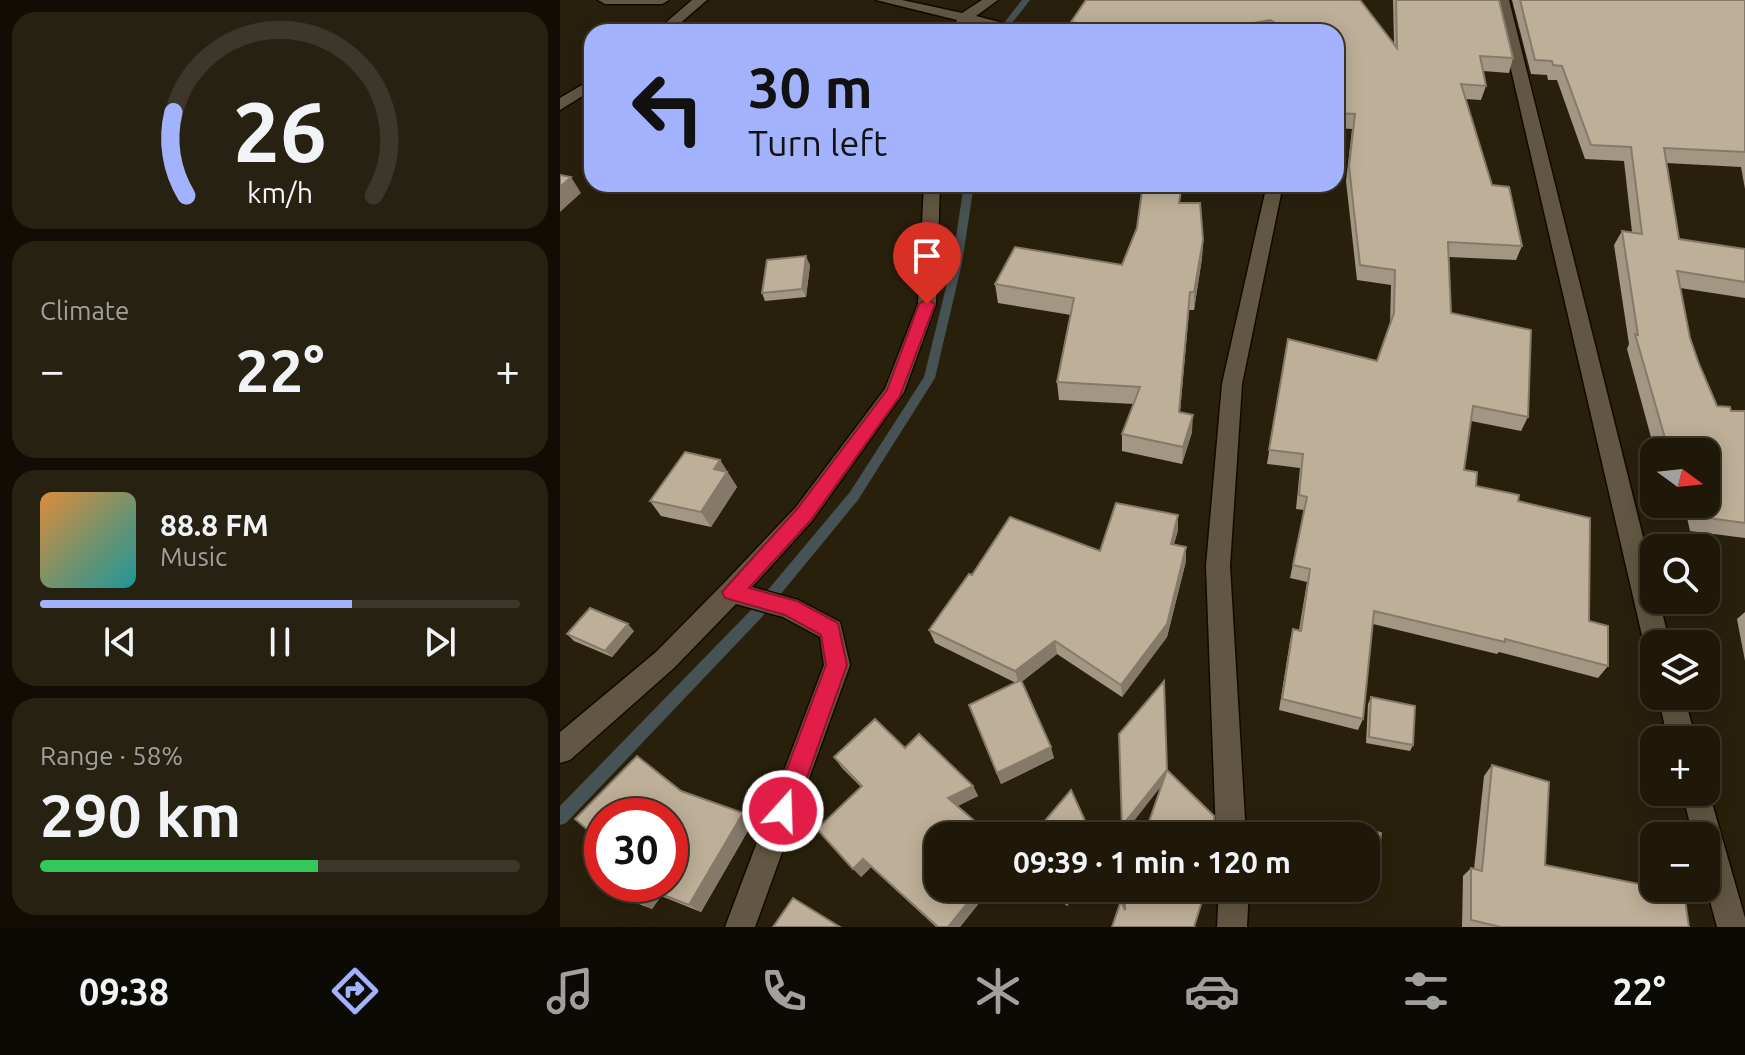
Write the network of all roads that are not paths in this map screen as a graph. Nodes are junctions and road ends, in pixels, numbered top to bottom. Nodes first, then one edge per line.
1 (605, 0) edge
2 (662, 0) edge
3 (700, 0) edge
4 (883, 0) edge
5 (991, 0) edge
6 (1502, 0) edge
7 (965, 17) junction
8 (672, 24) edge
9 (962, 24) edge
10 (996, 24) edge
11 (584, 88) edge
12 (560, 105) edge
13 (932, 192) edge
14 (1273, 192) edge
15 (732, 592) junction
16 (1654, 630) edge
17 (560, 750) edge
18 (1700, 806) edge
19 (1230, 822) edge
20 (1233, 902) edge
21 (740, 927) edge
22 (1232, 927) edge
23 (1732, 927) edge

1 - 2 street
3 - 8 street
4 - 7 street
5 - 7 street
6 - 16 street
7 - 9 street
7 - 10 street
11 - 12 street
13 - 15 street
14 - 19 street
15 - 17 street
15 - 21 street
18 - 23 street
20 - 22 street

